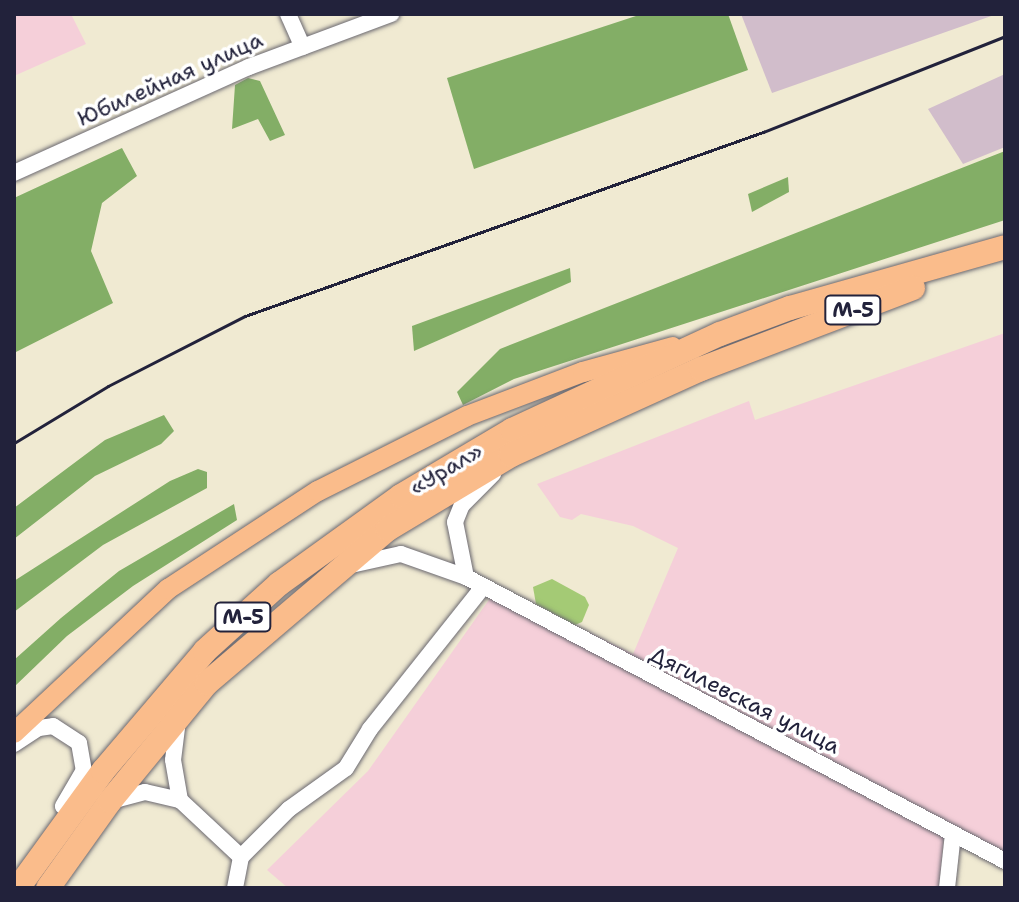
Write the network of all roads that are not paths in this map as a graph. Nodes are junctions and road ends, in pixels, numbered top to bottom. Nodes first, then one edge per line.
1 (288, 14) edge
2 (391, 14) edge
3 (303, 47) junction
4 (14, 173) edge
5 (1005, 250) edge
6 (720, 334) junction
7 (511, 455) junction
8 (343, 567) junction
9 (466, 577) junction
10 (483, 587) junction
11 (178, 720) junction
12 (14, 733) edge
13 (14, 744) edge
14 (180, 800) junction
15 (110, 801) junction
16 (953, 834) junction
17 (241, 857) junction
18 (1005, 861) edge
19 (25, 878) edge
20 (48, 888) edge
21 (235, 888) edge
22 (947, 888) edge

1 - 3 street
2 - 3 street, Юбилейная улица
3 - 4 street, Юбилейная улица
5 - 6 highway, «Урал» / М-5
5 - 7 highway, «Урал» / М-5
6 - 12 main road
6 - 19 highway, «Урал» / М-5
7 - 8 highway, «Урал» / М-5
7 - 9 street
8 - 9 street, Дягилевская улица
8 - 11 highway, «Урал» / М-5
9 - 10 street, Дягилевская улица
10 - 16 street, Дягилевская улица
10 - 17 street
11 - 14 street
11 - 15 highway, «Урал» / М-5
13 - 19 street
14 - 15 street
14 - 17 street
15 - 20 highway, «Урал» / М-5
16 - 18 street, Дягилевская улица
16 - 22 street
17 - 21 street

